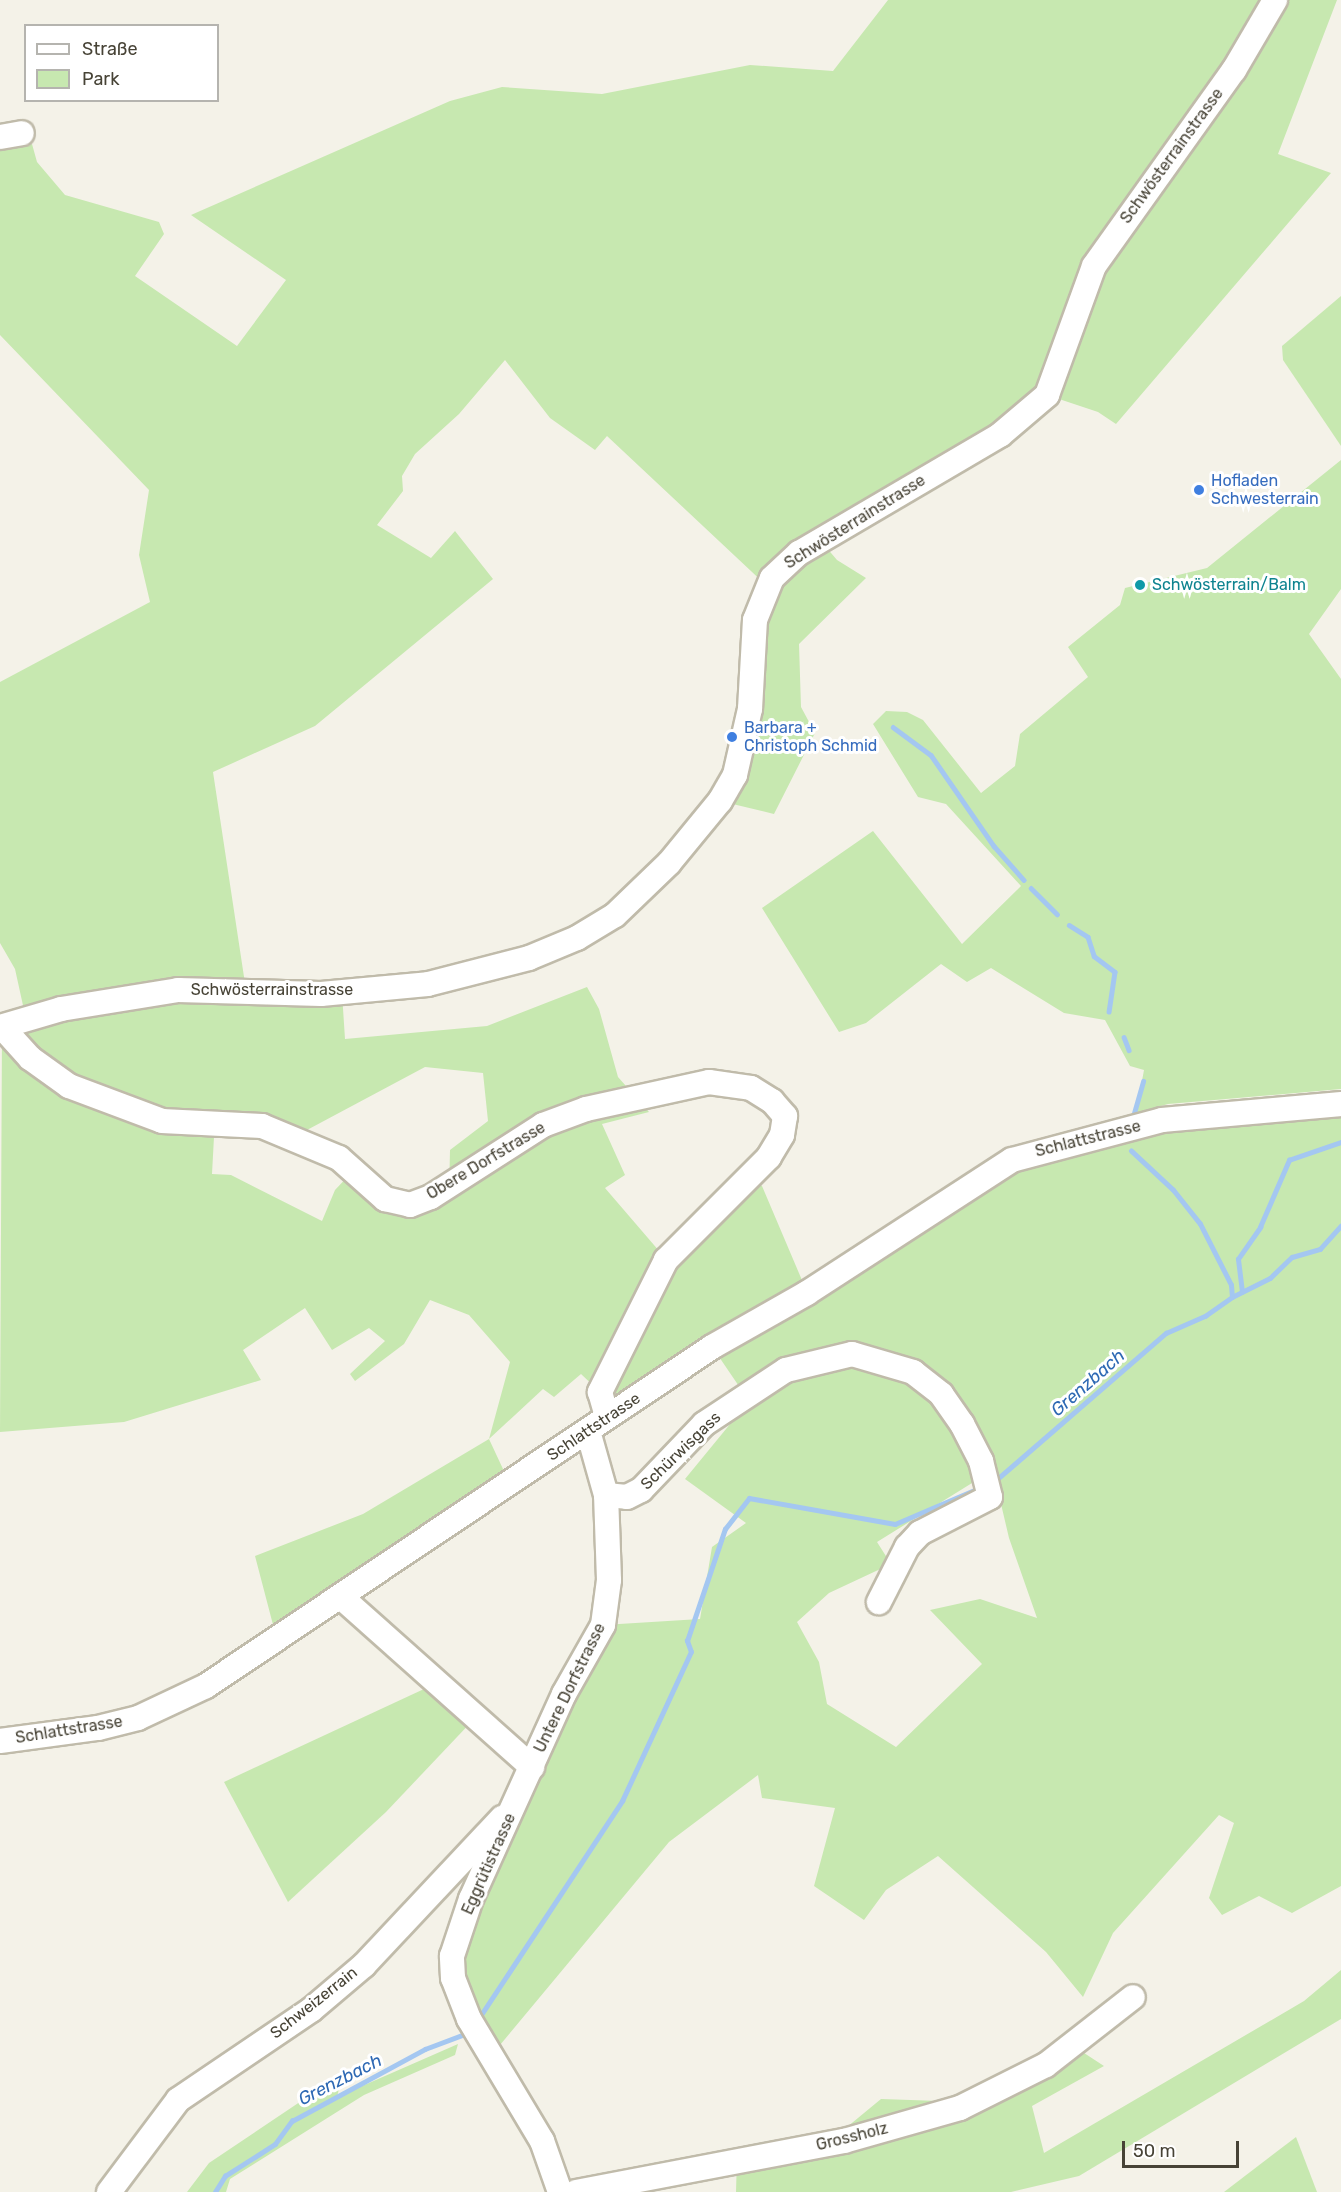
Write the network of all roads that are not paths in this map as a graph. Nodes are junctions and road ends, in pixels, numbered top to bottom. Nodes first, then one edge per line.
1 (1275, 0) edge
2 (1, 1027) edge
3 (1341, 1104) edge
4 (597, 1424) junction
5 (606, 1495) junction
6 (341, 1598) junction
7 (879, 1602) dead end
8 (0, 1741) edge
9 (532, 1767) junction
10 (514, 1806) junction
11 (1133, 1997) dead end
12 (109, 2192) edge
13 (560, 2192) edge
14 (576, 2192) edge

1 - 2 street, Schwösterrainstrasse
2 - 4 street, Obere Dorfstrasse
3 - 4 street, Schlattstrasse
4 - 5 street, Untere Dorfstrasse
4 - 6 street, Schlattstrasse
5 - 7 street, Schürwisgass
5 - 9 street, Untere Dorfstrasse
6 - 8 street, Schlattstrasse
6 - 9 street
9 - 10 street, Eggrütistrasse
10 - 12 street, Schweizerrain
10 - 13 street, Eggrütistrasse
11 - 14 street, Grossholz

